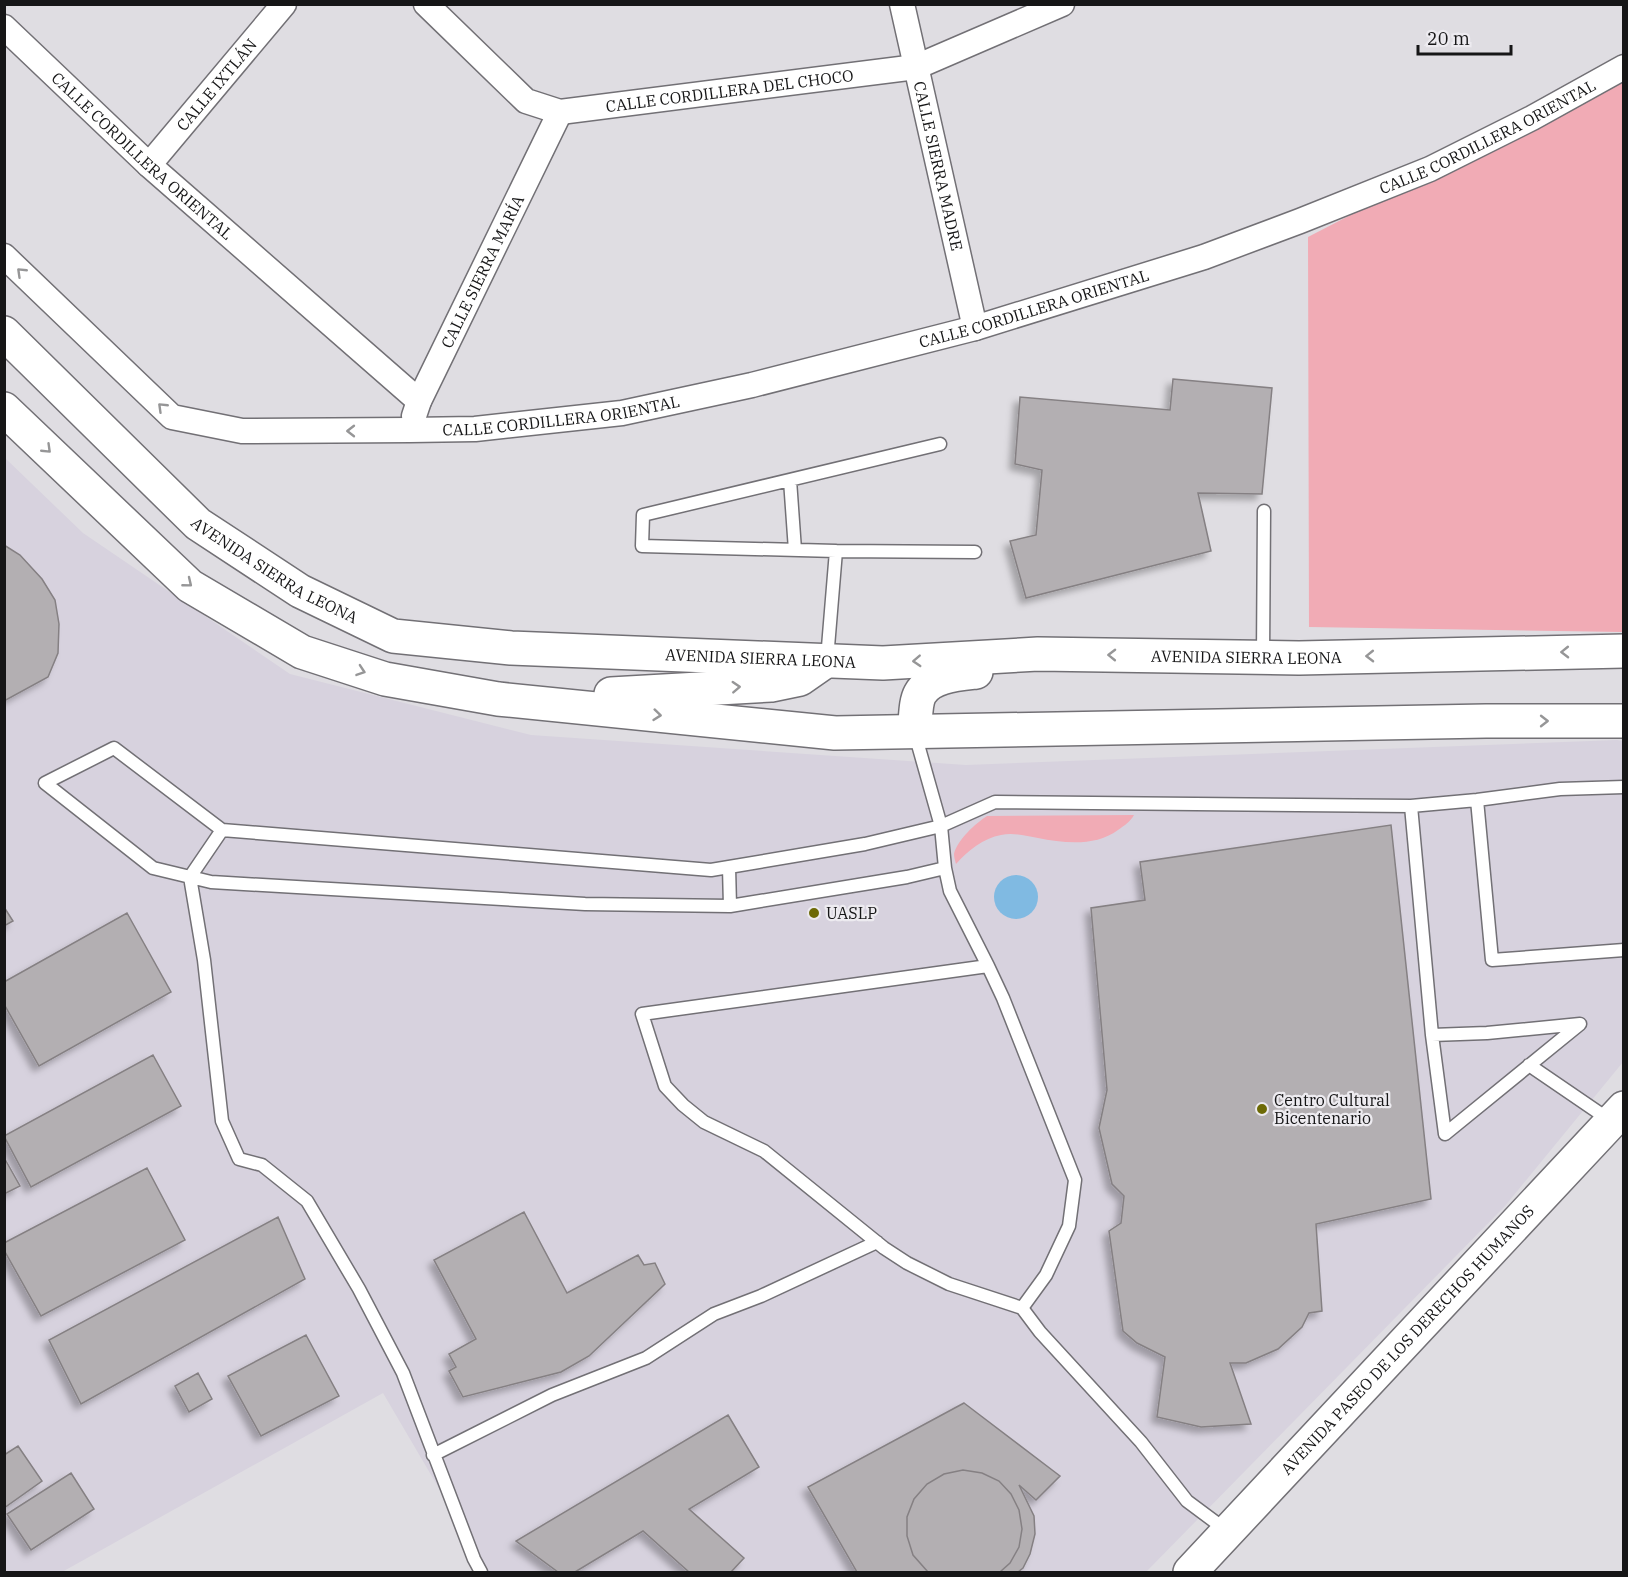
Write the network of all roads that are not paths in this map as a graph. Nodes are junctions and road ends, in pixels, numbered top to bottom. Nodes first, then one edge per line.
1 (284, 4) edge
2 (426, 4) edge
3 (902, 4) edge
4 (1062, 4) edge
5 (4, 27) edge
6 (916, 67) junction
7 (1623, 67) edge
8 (560, 112) junction
9 (149, 165) junction
10 (4, 256) edge
11 (975, 328) junction
12 (4, 333) edge
13 (419, 401) junction
14 (4, 409) edge
15 (410, 430) junction
16 (940, 444) dead end
17 (790, 480) junction
18 (1264, 511) dead end
19 (795, 550) junction
20 (836, 551) junction
21 (975, 552) dead end
22 (1623, 651) edge
23 (1038, 654) junction
24 (1263, 657) junction
25 (827, 661) junction
26 (510, 700) junction
27 (1623, 722) edge
28 (914, 731) junction
29 (1623, 787) edge
30 (1477, 800) junction
31 (1411, 806) junction
32 (941, 826) junction
33 (222, 830) junction
34 (729, 867) junction
35 (945, 868) junction
36 (190, 877) junction
37 (730, 906) junction
38 (1623, 950) edge
39 (988, 966) junction
40 (1432, 1035) junction
41 (1529, 1065) junction
42 (1617, 1115) edge
43 (878, 1242) junction
44 (1022, 1308) junction
45 (433, 1455) junction
46 (1227, 1531) junction
47 (482, 1572) edge
48 (1190, 1572) edge

1 - 9 street, CALLE IXTLÁN
2 - 8 street, CALLE CORDILLERA DEL CHOCO
3 - 6 street, CALLE SIERRA MADRE
4 - 6 street, CALLE CORDILLERA DEL CHOCO
5 - 9 street, CALLE CORDILLERA ORIENTAL
6 - 8 street, CALLE CORDILLERA DEL CHOCO
6 - 11 street, CALLE SIERRA MADRE
7 - 11 street, CALLE CORDILLERA ORIENTAL
8 - 13 street, CALLE SIERRA MARÍA
9 - 13 street, CALLE CORDILLERA ORIENTAL
15 -> 10 street
11 - 15 street, CALLE CORDILLERA ORIENTAL
12 - 25 main road, AVENIDA SIERRA LEONA
13 - 15 street, CALLE SIERRA MARÍA
14 -> 26 main road
16 - 17 lane
17 - 19 lane
17 - 19 lane
18 - 24 lane
19 - 20 lane
20 - 21 lane
20 - 25 lane
22 -> 24 main road, AVENIDA SIERRA LEONA
24 -> 23 main road, AVENIDA SIERRA LEONA
23 -> 25 main road, AVENIDA SIERRA LEONA
23 - 28 main road
26 -> 25 main road
26 -> 28 main road
28 -> 27 main road
28 - 32 lane
29 - 30 lane
30 - 31 lane
30 - 38 lane
31 - 32 lane
31 - 40 lane
32 - 34 lane
32 - 35 lane
33 - 34 lane
33 - 36 lane
33 - 36 lane
34 - 37 lane
35 - 37 lane
35 - 39 lane
36 - 37 lane
36 - 45 lane
39 - 43 lane
39 - 44 lane
40 - 41 lane
40 - 41 lane
41 - 42 lane
42 - 46 main road, AVENIDA PASEO DE LOS DERECHOS HUMANOS
43 - 44 lane
43 - 45 lane
44 - 46 lane
45 - 47 lane
46 - 48 main road, AVENIDA PASEO DE LOS DERECHOS HUMANOS

